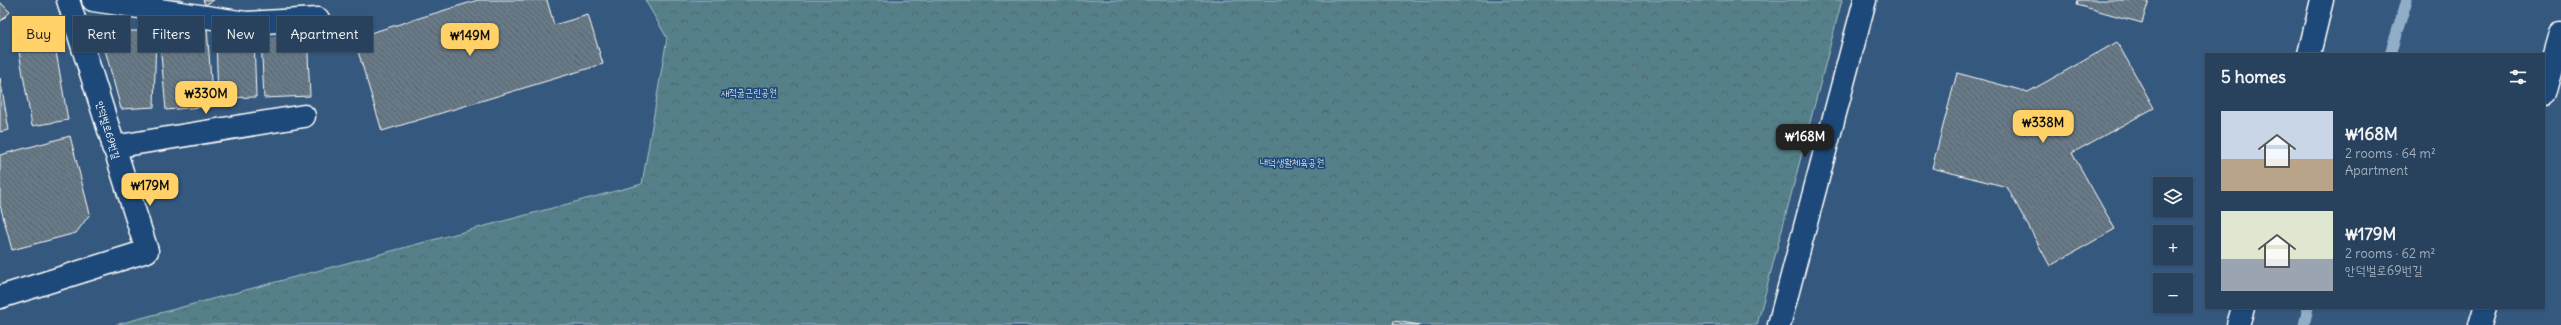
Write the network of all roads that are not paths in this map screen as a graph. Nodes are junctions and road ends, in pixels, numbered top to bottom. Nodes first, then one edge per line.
1 (68, 0) edge
2 (93, 0) edge
3 (1865, 0) edge
4 (2322, 0) edge
5 (277, 21) edge
6 (2561, 33) edge
7 (2309, 53) edge
8 (2545, 90) edge
9 (304, 116) dead end
10 (113, 148) junction
11 (0, 297) edge
12 (2243, 309) edge
13 (2485, 309) edge
14 (1779, 325) edge
15 (2238, 325) edge
16 (2480, 325) edge

1 - 10 street, 안덕벌로69번길
2 - 5 street
3 - 14 street
4 - 7 street
6 - 8 street
9 - 10 street
10 - 11 street, 안덕벌로69번길
12 - 15 street
13 - 16 street

